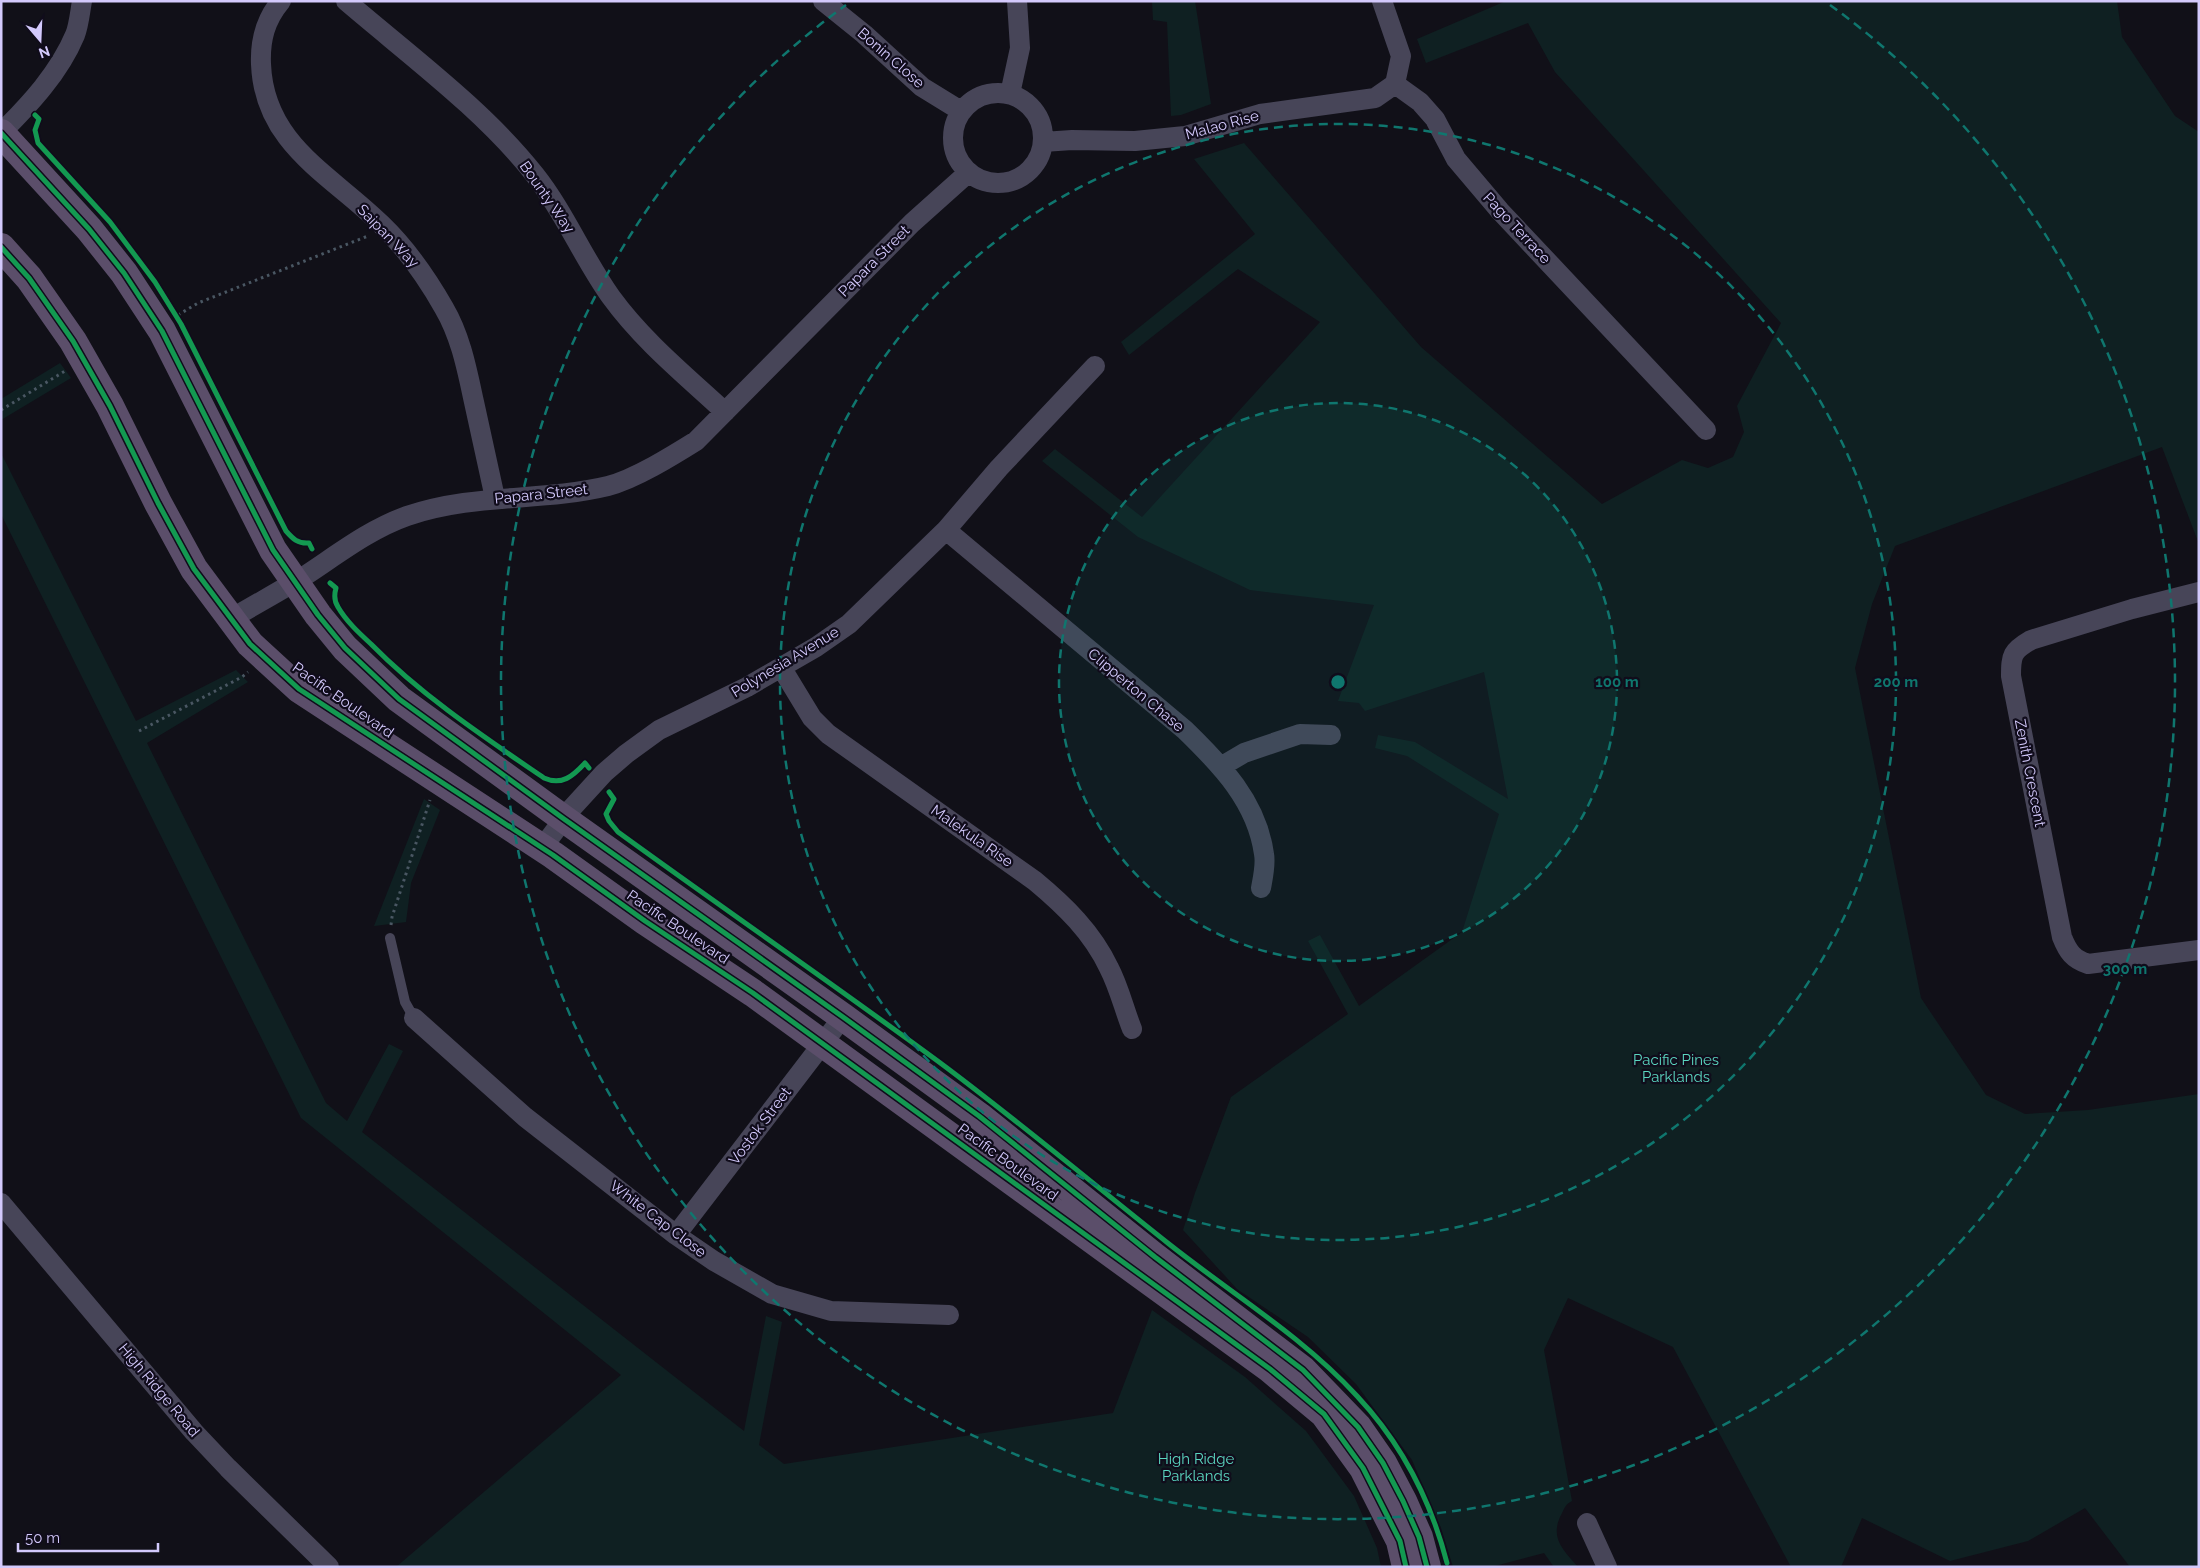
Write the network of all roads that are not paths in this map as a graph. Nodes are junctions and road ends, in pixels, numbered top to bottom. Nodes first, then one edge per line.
1 (82, 1) edge
2 (281, 1) edge
3 (346, 1) edge
4 (823, 1) edge
5 (1017, 1) edge
6 (1382, 1) edge
7 (1395, 84) junction
8 (1010, 94) junction
9 (962, 111) junction
10 (1, 133) edge
11 (1043, 142) junction
12 (969, 172) junction
13 (1, 247) edge
14 (1095, 366) dead end
15 (725, 412) junction
16 (1706, 430) dead end
17 (495, 498) junction
18 (946, 530) junction
19 (294, 582) junction
20 (2199, 592) edge
21 (231, 618) junction
22 (780, 667) junction
23 (1331, 736) dead end
24 (1222, 766) junction
25 (564, 819) junction
26 (542, 848) junction
27 (1262, 888) dead end
28 (390, 938) road end
29 (2199, 950) edge
30 (843, 1016) junction
31 (414, 1018) joint
32 (1132, 1029) dead end
33 (823, 1043) junction
34 (1, 1203) edge
35 (676, 1235) junction
36 (949, 1315) dead end
37 (1587, 1522) dead end
38 (329, 1567) edge
39 (1406, 1567) edge
40 (1426, 1567) edge
41 (1607, 1567) edge

1 - 10 street
2 - 17 street, Saipan Way
3 - 15 street, Bounty Way
4 - 9 street, Bonin Close
5 - 8 street
6 - 7 street
7 - 11 street, Malao Rise
7 - 16 street, Pago Terrace
8 - 9 street
8 - 11 street
9 - 12 street
10 - 19 main road
11 - 12 street
12 - 15 street, Papara Street
13 - 21 main road, Pacific Boulevard
14 - 18 street, Polynesia Avenue
15 - 17 street, Papara Street
17 - 19 street, Papara Street
18 - 22 street, Polynesia Avenue
18 - 24 street, Clipperton Chase
19 - 21 street, Papara Street
19 - 25 main road
20 - 29 street, Zenith Crescent
21 - 26 main road, Pacific Boulevard
22 - 25 street, Polynesia Avenue
22 - 32 street, Malekula Rise
23 - 24 street
24 - 27 street, Clipperton Chase
25 - 26 street, Polynesia Avenue
25 - 30 main road
26 - 33 main road, Pacific Boulevard
28 - 31 lane
30 - 33 street, Vostok Street
30 - 40 main road
31 - 35 street, White Cap Close
33 - 35 street, Vostok Street
33 - 39 main road, Pacific Boulevard
34 - 38 street, High Ridge Road
35 - 36 street, White Cap Close
37 - 41 street

